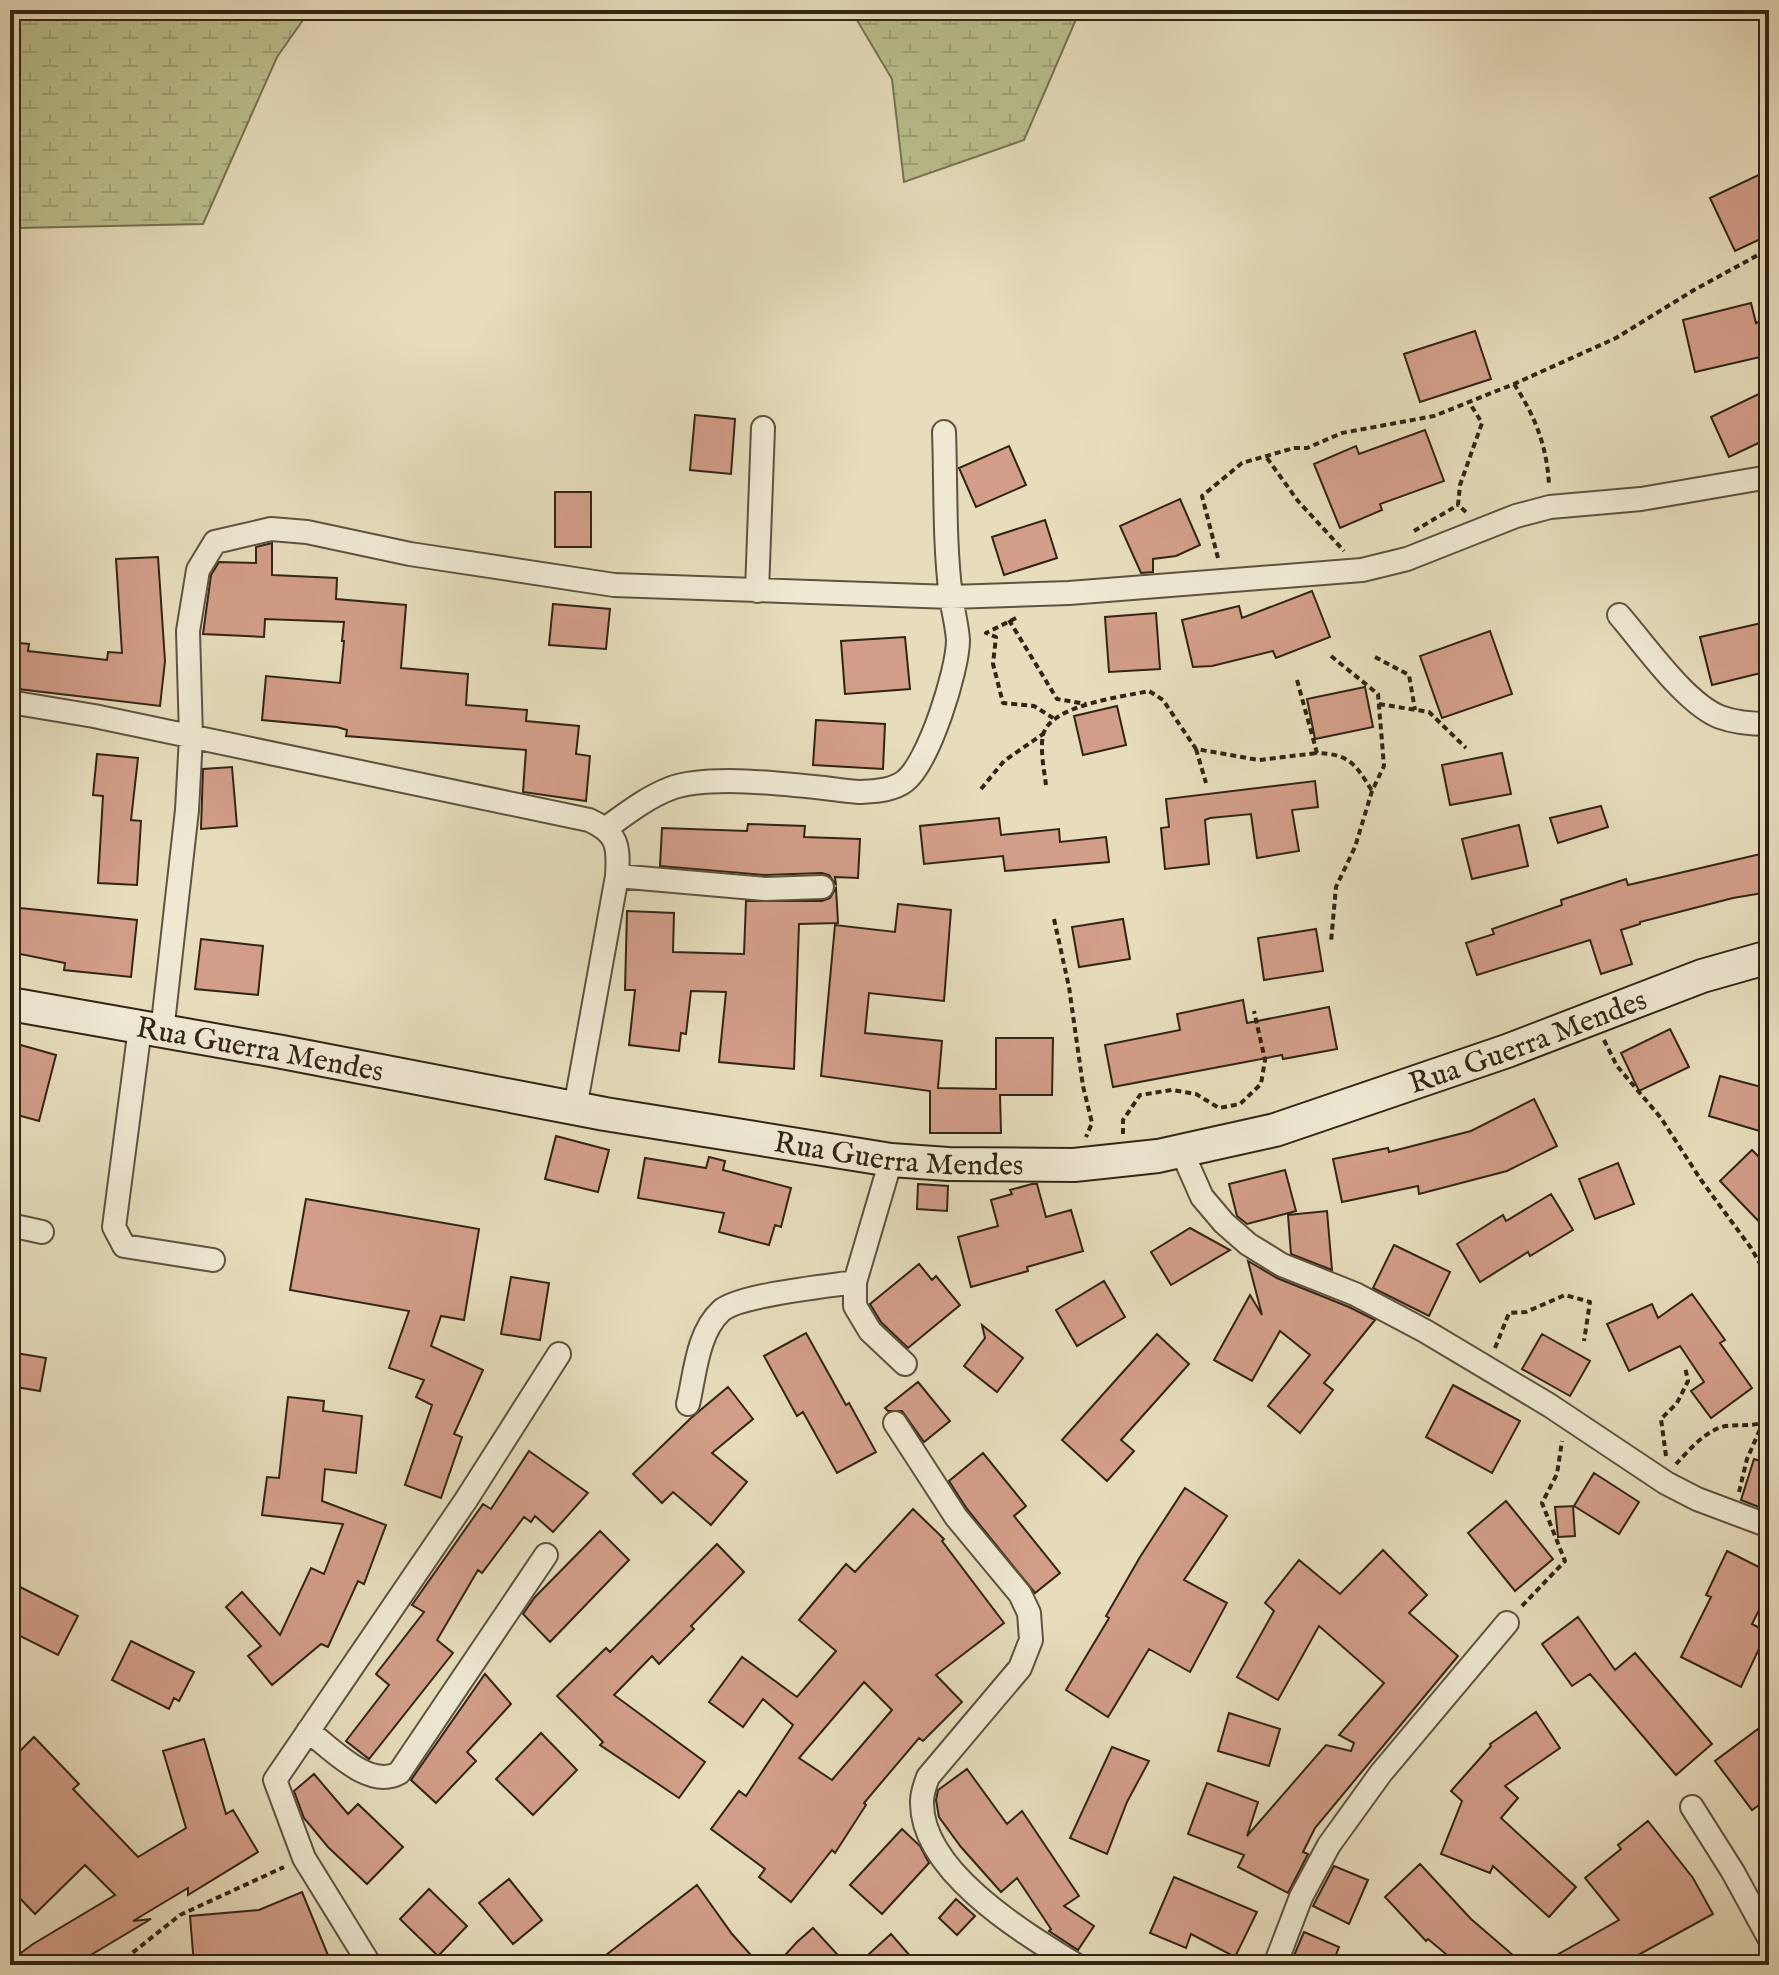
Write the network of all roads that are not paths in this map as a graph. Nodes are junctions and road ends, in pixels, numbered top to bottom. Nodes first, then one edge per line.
1 (763, 428) dead end
2 (944, 432) dead end
3 (1769, 477) edge
4 (757, 591) junction
5 (951, 597) junction
6 (1619, 615) dead end
7 (10, 702) edge
8 (1769, 724) edge
9 (191, 737) junction
10 (606, 828) junction
11 (617, 876) junction
12 (822, 887) dead end
13 (1769, 957) edge
14 (10, 1004) edge
15 (151, 1030) junction
16 (575, 1108) junction
17 (1182, 1152) junction
18 (891, 1160) junction
19 (10, 1225) edge
20 (42, 1232) dead end
21 (213, 1260) dead end
22 (855, 1282) junction
23 (559, 1354) dead end
24 (905, 1364) dead end
25 (688, 1404) dead end
26 (895, 1423) dead end
27 (1769, 1526) edge
28 (546, 1555) dead end
29 (1507, 1623) road end
30 (308, 1731) junction
31 (1692, 1807) dead end
32 (1769, 1938) edge
33 (370, 1965) edge
34 (1076, 1965) edge
35 (1275, 1965) edge

1 - 4 street
2 - 5 street
3 - 5 street
4 - 5 street
4 - 9 street
5 - 10 street
6 - 8 street
7 - 9 street
9 - 10 street
9 - 15 street
10 - 11 street
11 - 12 street
11 - 16 street
13 - 17 street, Rua Guerra Mendes
14 - 15 street, Rua Guerra Mendes
15 - 16 street, Rua Guerra Mendes
15 - 21 street
16 - 18 street, Rua Guerra Mendes
17 - 18 street, Rua Guerra Mendes
17 - 27 street
18 - 22 street
19 - 20 street
22 - 24 street
22 - 25 street
23 - 30 street
26 - 34 street
28 - 30 street
29 - 35 street
30 - 33 street
31 - 32 street

